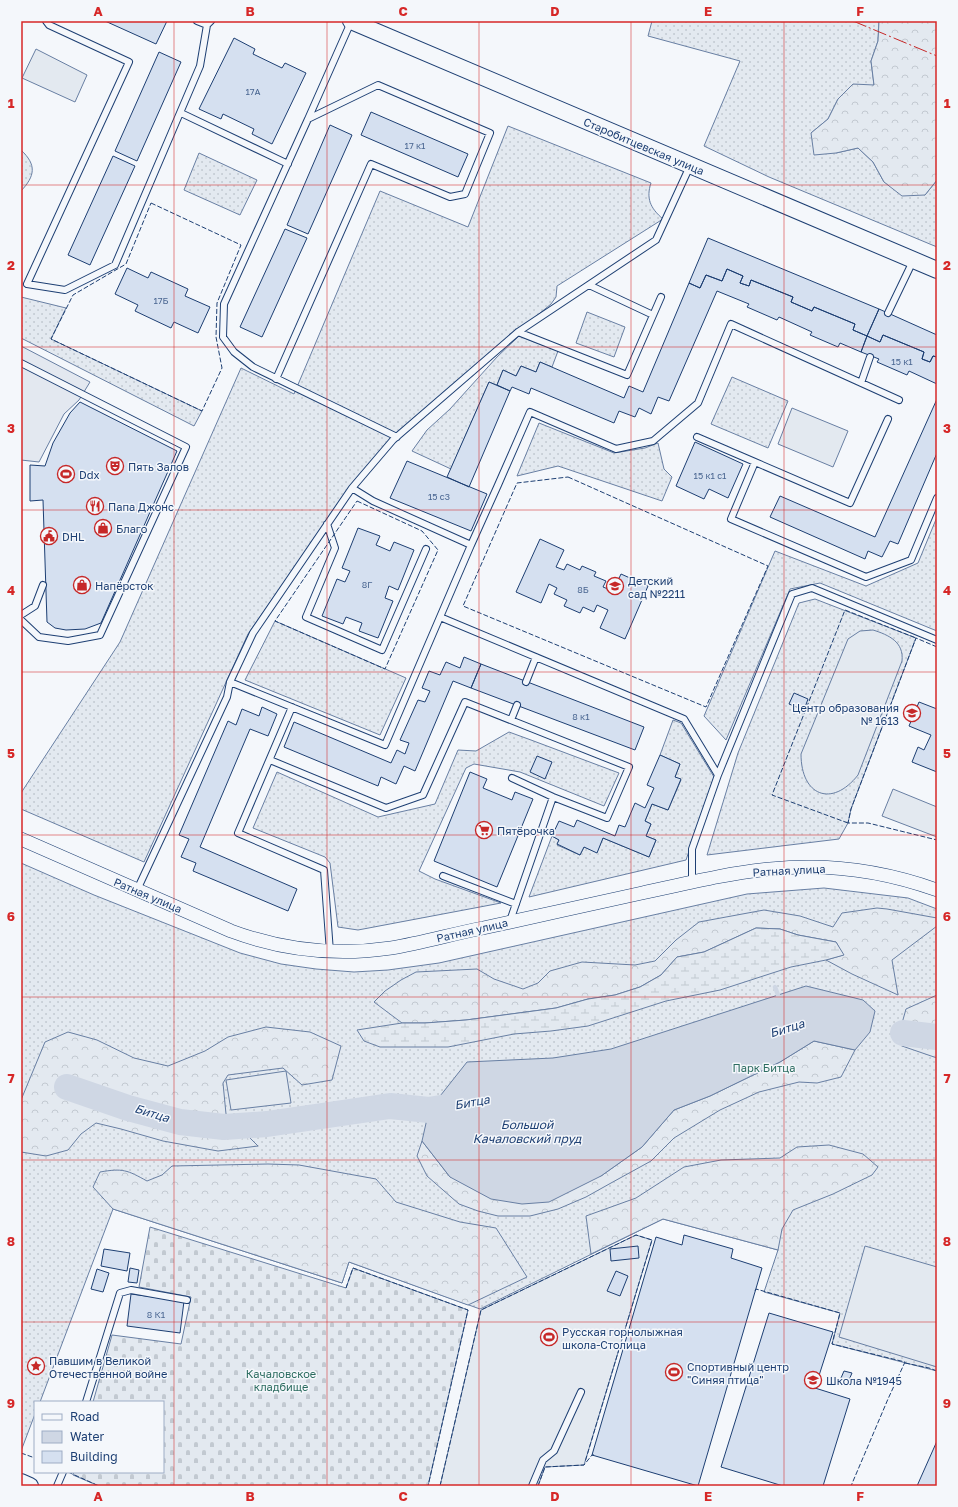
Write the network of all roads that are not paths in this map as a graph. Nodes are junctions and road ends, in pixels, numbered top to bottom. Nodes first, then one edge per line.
1 (46, 21) edge
2 (197, 21) edge
3 (351, 21) edge
4 (209, 23) edge
5 (181, 113) junction
6 (308, 119) junction
7 (288, 164) junction
8 (690, 166) junction
9 (914, 260) junction
10 (937, 270) edge
11 (24, 284) edge
12 (588, 285) junction
13 (661, 297) dead end
14 (888, 313) dead end
15 (653, 315) junction
16 (518, 332) junction
17 (870, 356) dead end
18 (21, 363) edge
19 (276, 378) junction
20 (861, 383) junction
21 (899, 400) dead end
22 (888, 419) dead end
23 (397, 437) junction
24 (697, 437) dead end
25 (755, 462) junction
26 (352, 488) junction
27 (937, 498) edge
28 (327, 524) junction
29 (471, 545) junction
30 (426, 549) dead end
31 (43, 585) dead end
32 (21, 615) edge
33 (440, 617) junction
34 (21, 620) edge
35 (937, 640) edge
36 (536, 657) junction
37 (230, 682) junction
38 (526, 682) dead end
39 (517, 705) dead end
40 (292, 707) junction
41 (511, 720) junction
42 (270, 760) junction
43 (718, 775) junction
44 (512, 778) dead end
45 (553, 797) junction
46 (21, 839) edge
47 (443, 876) dead end
48 (692, 882) junction
49 (137, 890) junction
50 (937, 890) edge
51 (516, 904) junction
52 (510, 922) junction
53 (330, 952) junction
54 (187, 1300) dead end
55 (581, 1392) dead end
56 (86, 1401) edge
57 (63, 1473) edge
58 (21, 1482) edge
59 (30, 1486) edge
60 (57, 1486) edge
61 (532, 1486) edge

1 - 11 lane
2 - 4 lane
3 - 6 lane
3 - 8 street, Старобитцевская улица
4 - 5 lane
5 - 7 lane
5 - 11 lane
6 - 7 lane
6 - 19 lane
7 - 19 lane
8 - 9 street, Старобитцевская улица
8 - 12 lane
9 - 10 street, Старобитцевская улица
9 - 14 lane
12 - 15 lane
12 - 16 lane
13 - 15 lane
15 - 16 lane
16 - 23 lane
17 - 20 lane
18 - 34 lane
19 - 23 lane
20 - 21 lane
20 - 29 lane
22 - 25 lane
23 - 26 lane
24 - 25 lane
25 - 27 lane
26 - 28 lane
26 - 29 lane
28 - 30 lane
28 - 37 lane
29 - 33 lane
31 - 32 lane
33 - 36 lane
33 - 40 lane
35 - 43 lane
36 - 38 lane
36 - 43 lane
37 - 40 lane
37 - 49 lane
39 - 41 lane
40 - 42 lane
41 - 42 lane
41 - 45 lane
42 - 53 lane
43 - 48 lane
44 - 45 lane
45 - 51 lane
46 - 49 street, Ратная улица
47 - 51 lane
48 - 50 street, Ратная улица
48 - 52 street, Ратная улица
49 - 53 street, Ратная улица
51 - 52 lane
52 - 53 street, Ратная улица
54 - 56 lane
55 - 61 lane
57 - 60 lane
58 - 59 street

